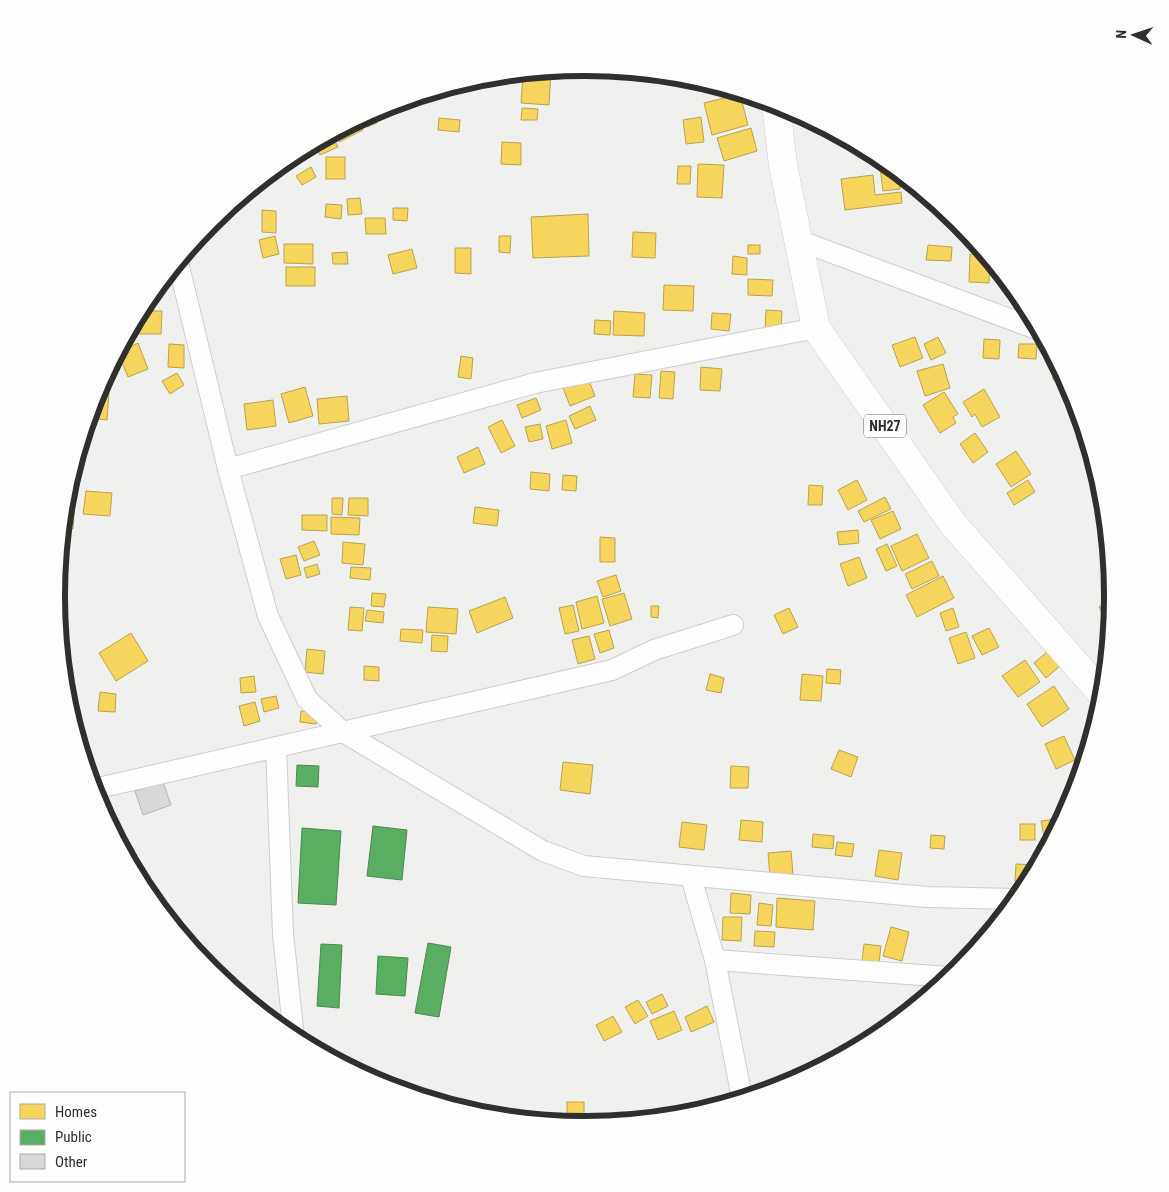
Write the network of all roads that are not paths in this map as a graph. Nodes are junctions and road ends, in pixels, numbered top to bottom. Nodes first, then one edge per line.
1 (777, 114) edge
2 (798, 240) junction
3 (180, 270) edge
4 (1028, 326) edge
5 (816, 328) junction
6 (228, 469) junction
7 (733, 625) dead end
8 (1096, 687) edge
9 (343, 732) junction
10 (276, 747) junction
11 (102, 786) edge
12 (691, 877) junction
13 (1007, 898) edge
14 (715, 960) junction
15 (938, 976) edge
16 (293, 1026) edge
17 (741, 1091) edge

1 - 2 highway, NH27
2 - 4 street
2 - 5 highway, NH27
3 - 6 street
5 - 6 street
5 - 8 highway, NH27
6 - 9 street
7 - 9 street
9 - 10 street
9 - 12 street
10 - 11 street
10 - 16 street
12 - 13 street
12 - 14 street
14 - 15 street
14 - 17 street

